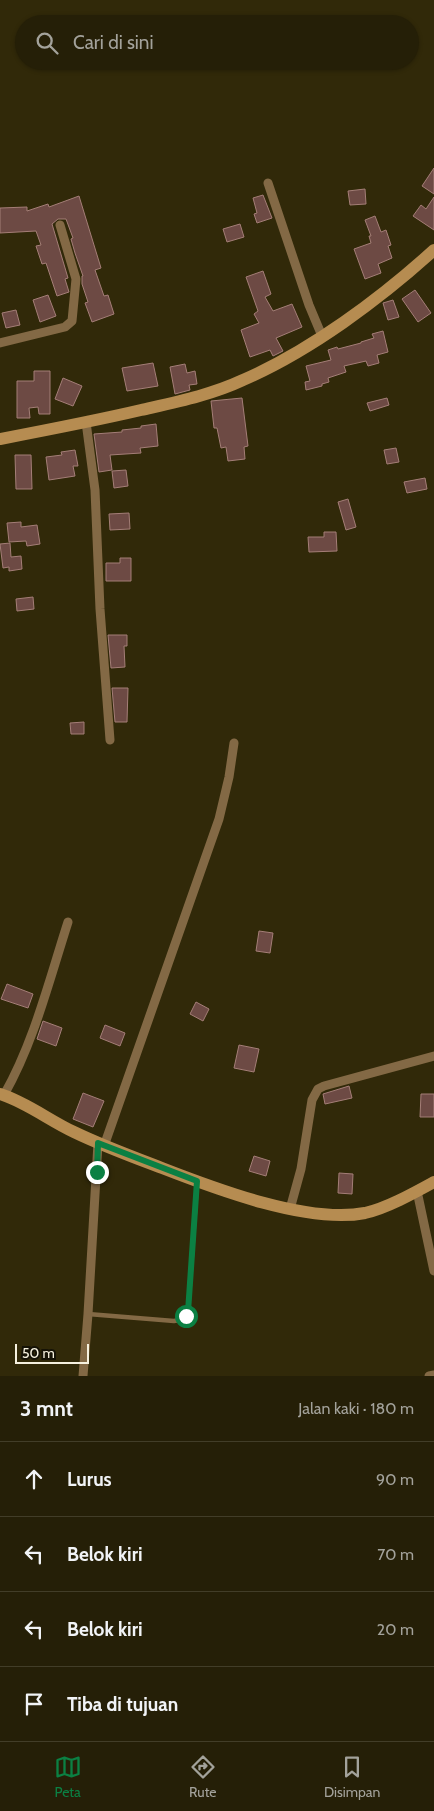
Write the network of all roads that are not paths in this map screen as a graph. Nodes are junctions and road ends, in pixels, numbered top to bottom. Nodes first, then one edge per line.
1 (268, 183) dead end
2 (60, 225) dead end
3 (434, 250) edge
4 (322, 336) junction
5 (0, 343) edge
6 (86, 422) junction
7 (0, 440) edge
8 (110, 740) dead end
9 (234, 743) dead end
10 (68, 922) dead end
11 (434, 1056) edge
12 (2, 1095) edge
13 (101, 1144) junction
14 (197, 1181) junction
15 (434, 1182) edge
16 (417, 1192) junction
17 (290, 1209) junction
18 (434, 1271) edge
19 (88, 1314) junction
20 (434, 1375) edge
21 (83, 1376) edge
22 (429, 1376) edge

1 - 4 street
2 - 5 street
3 - 4 street
4 - 6 street
6 - 7 street
6 - 8 street
9 - 13 street
10 - 12 street
11 - 17 street
12 - 13 street
13 - 14 street
13 - 19 street
14 - 17 street
14 - 19 lane
15 - 16 street
16 - 17 street
16 - 18 street
19 - 21 street
20 - 22 street

